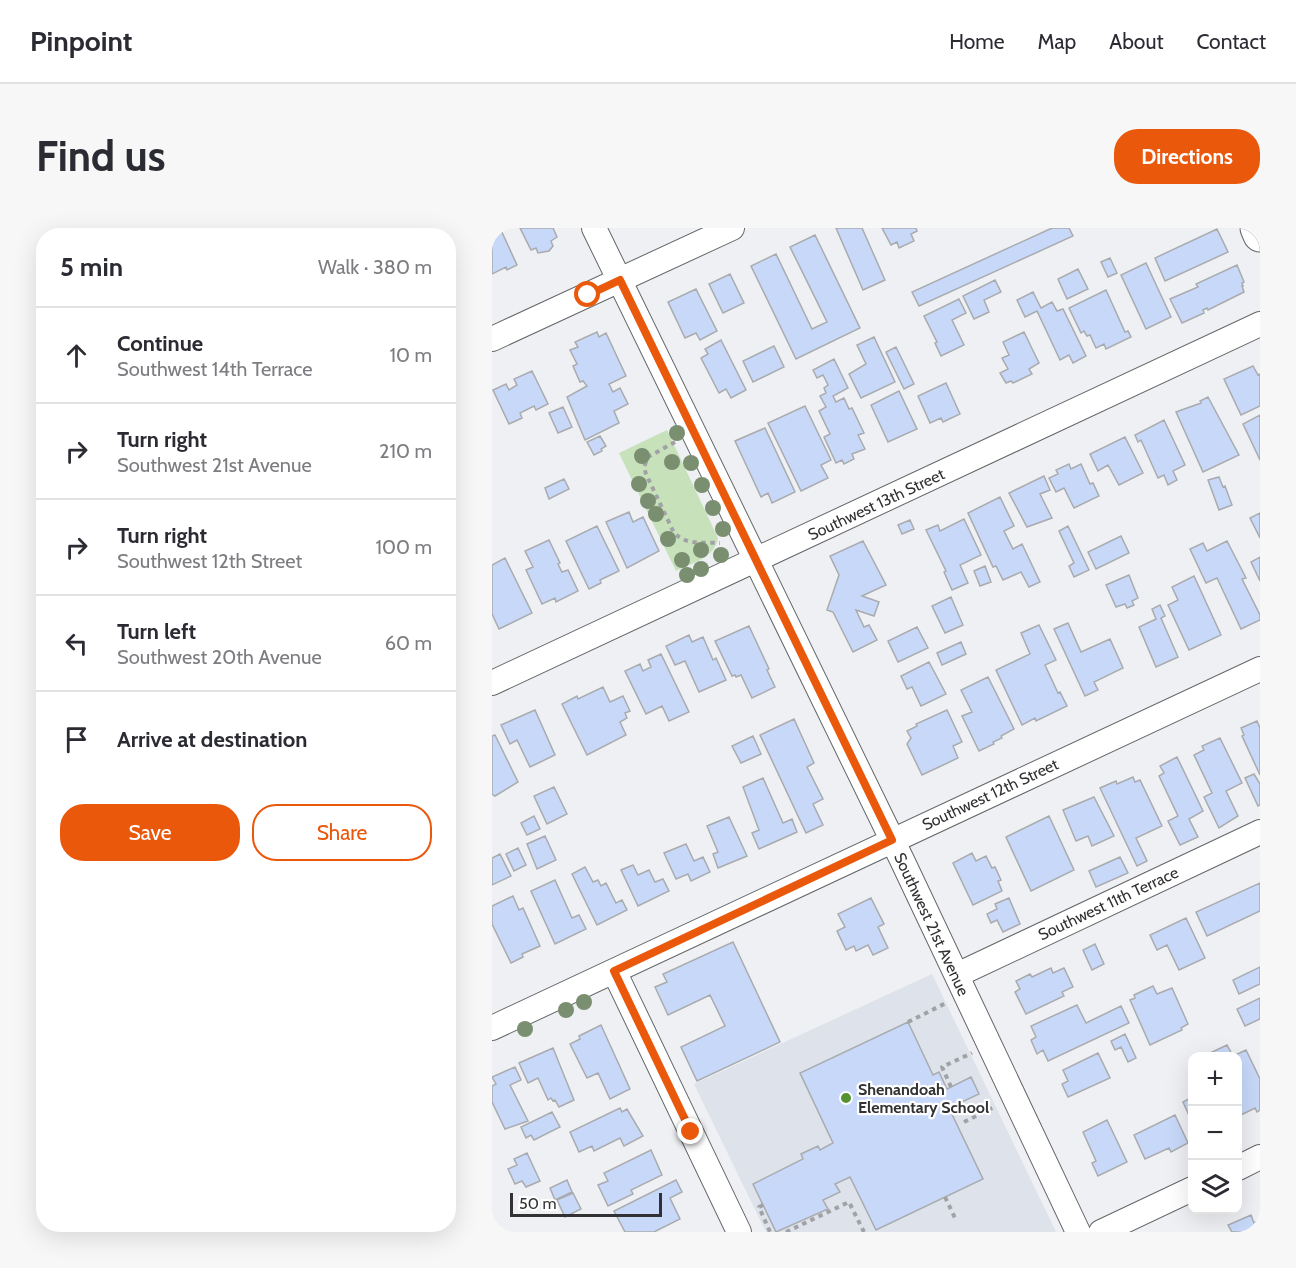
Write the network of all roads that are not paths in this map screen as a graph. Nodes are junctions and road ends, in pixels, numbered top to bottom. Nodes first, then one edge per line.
1 (594, 228) edge
2 (732, 228) edge
3 (1257, 228) edge
4 (1260, 235) edge
5 (620, 280) junction
6 (1260, 324) edge
7 (492, 339) edge
8 (755, 561) junction
9 (1260, 669) edge
10 (492, 683) edge
11 (1260, 832) edge
12 (892, 840) junction
13 (614, 971) junction
14 (957, 975) junction
15 (492, 1028) edge
16 (1260, 1157) edge
17 (1242, 1166) edge
18 (1188, 1191) edge
19 (739, 1232) edge
20 (1078, 1232) edge
21 (1101, 1232) edge

1 - 5 street, Southwest 21st Avenue
2 - 5 street
3 - 4 main road
5 - 7 street
5 - 8 street, Southwest 21st Avenue
6 - 8 street, Southwest 13th Street
8 - 10 street, Southwest 13th Street
8 - 12 street, Southwest 21st Avenue
9 - 12 street, Southwest 12th Street
11 - 14 street, Southwest 11th Terrace
12 - 13 street, Southwest 12th Street
12 - 14 street, Southwest 21st Avenue
13 - 15 street, Southwest 12th Street
13 - 19 street
14 - 20 street, Southwest 21st Avenue
16 - 17 street
18 - 21 street

